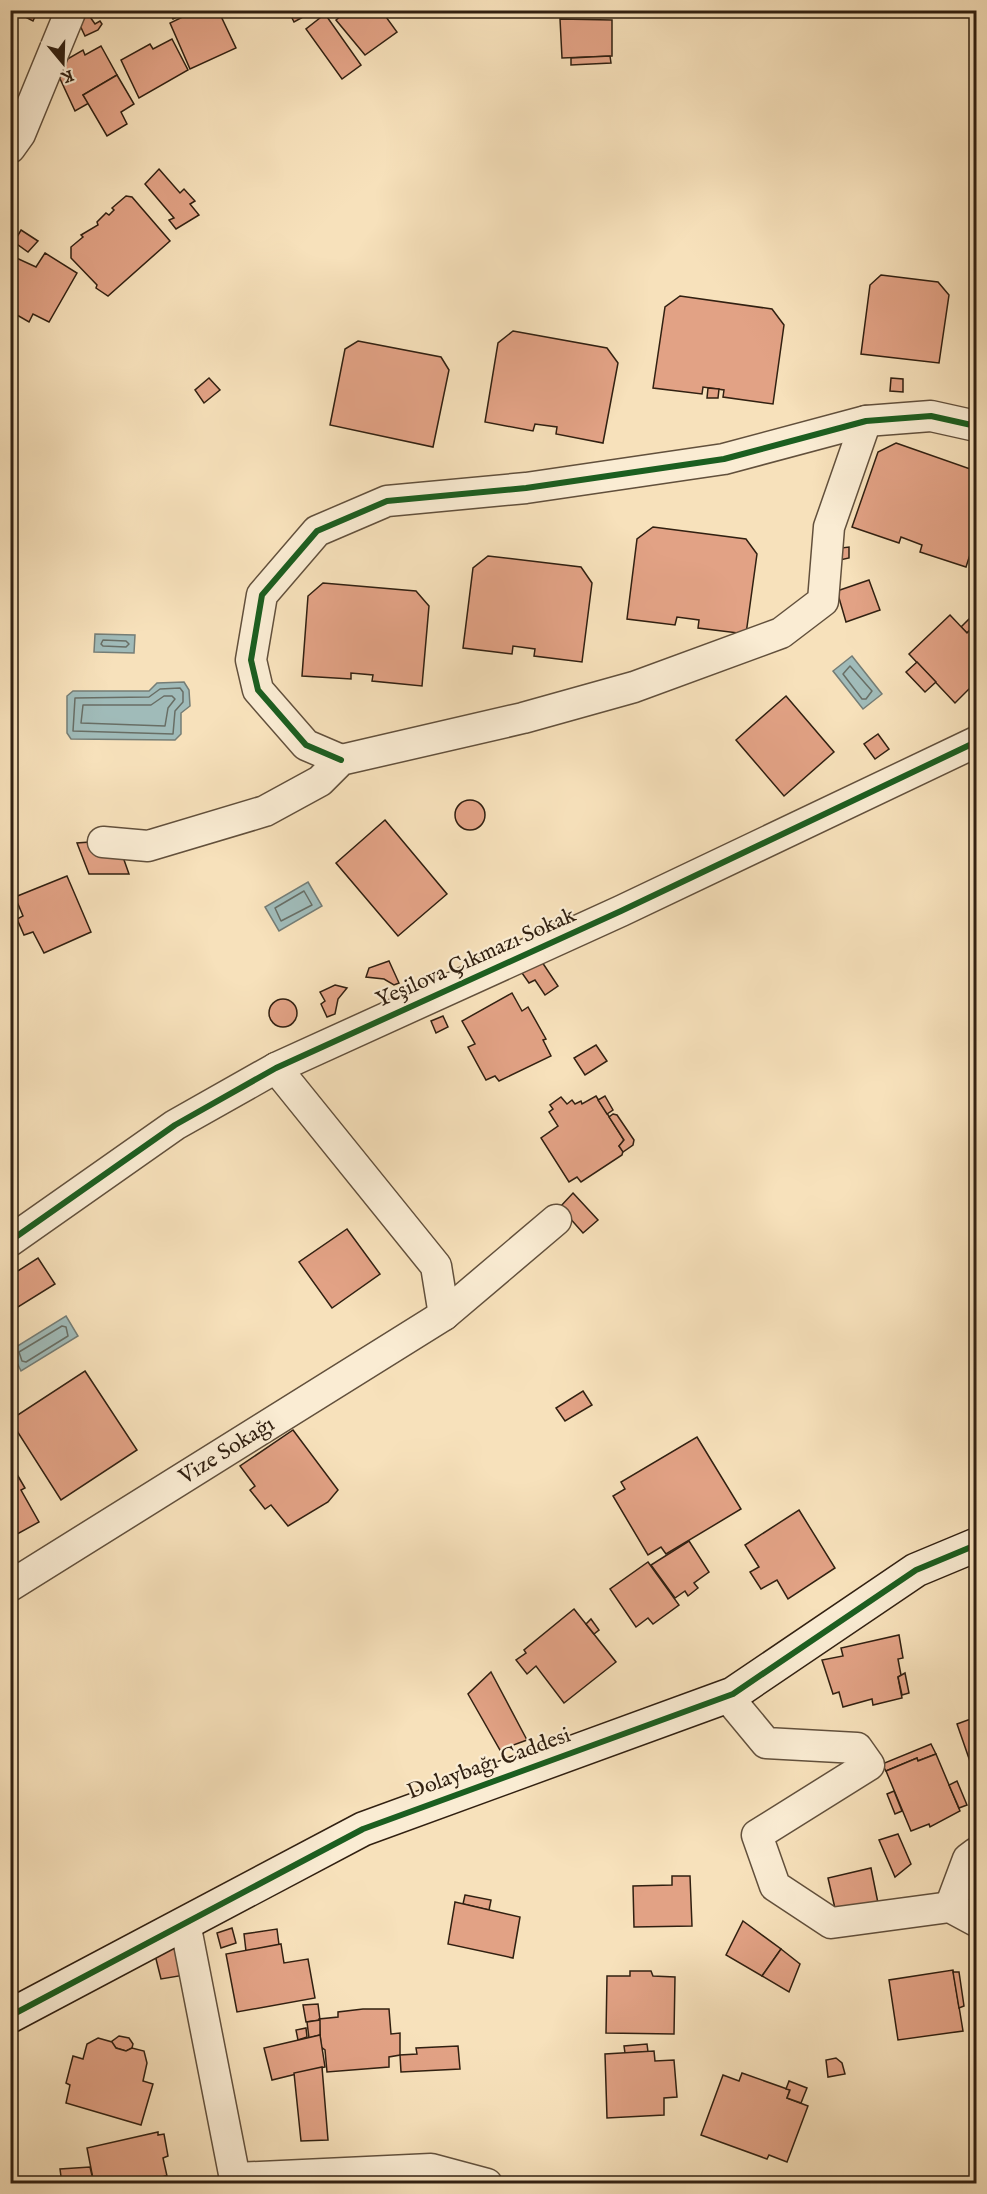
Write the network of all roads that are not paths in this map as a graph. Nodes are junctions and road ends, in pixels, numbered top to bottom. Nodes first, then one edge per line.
1 (71, 10) edge
2 (10, 148) edge
3 (866, 421) junction
4 (976, 426) edge
5 (976, 742) edge
6 (341, 760) junction
7 (103, 842) dead end
8 (276, 1068) junction
9 (556, 1220) dead end
10 (10, 1241) edge
11 (444, 1315) junction
12 (976, 1545) edge
13 (10, 1586) edge
14 (727, 1696) junction
15 (976, 1853) edge
16 (950, 1907) junction
17 (976, 1921) edge
18 (185, 1923) junction
19 (10, 2016) edge
20 (236, 2181) edge
21 (488, 2184) edge

1 - 2 street
3 - 4 street
3 - 6 street
3 - 6 street
5 - 8 street, Yeşilova Çıkmazı Sokak
6 - 7 street
8 - 10 street, Yeşilova Çıkmazı Sokak
8 - 11 street
9 - 11 street, Vize Sokağı
11 - 13 street, Vize Sokağı
12 - 14 street, Dolaybağı Caddesi
14 - 16 street
14 - 18 street, Dolaybağı Caddesi
15 - 16 street
16 - 17 street
18 - 19 street, Dolaybağı Caddesi
18 - 20 street
20 - 21 street

